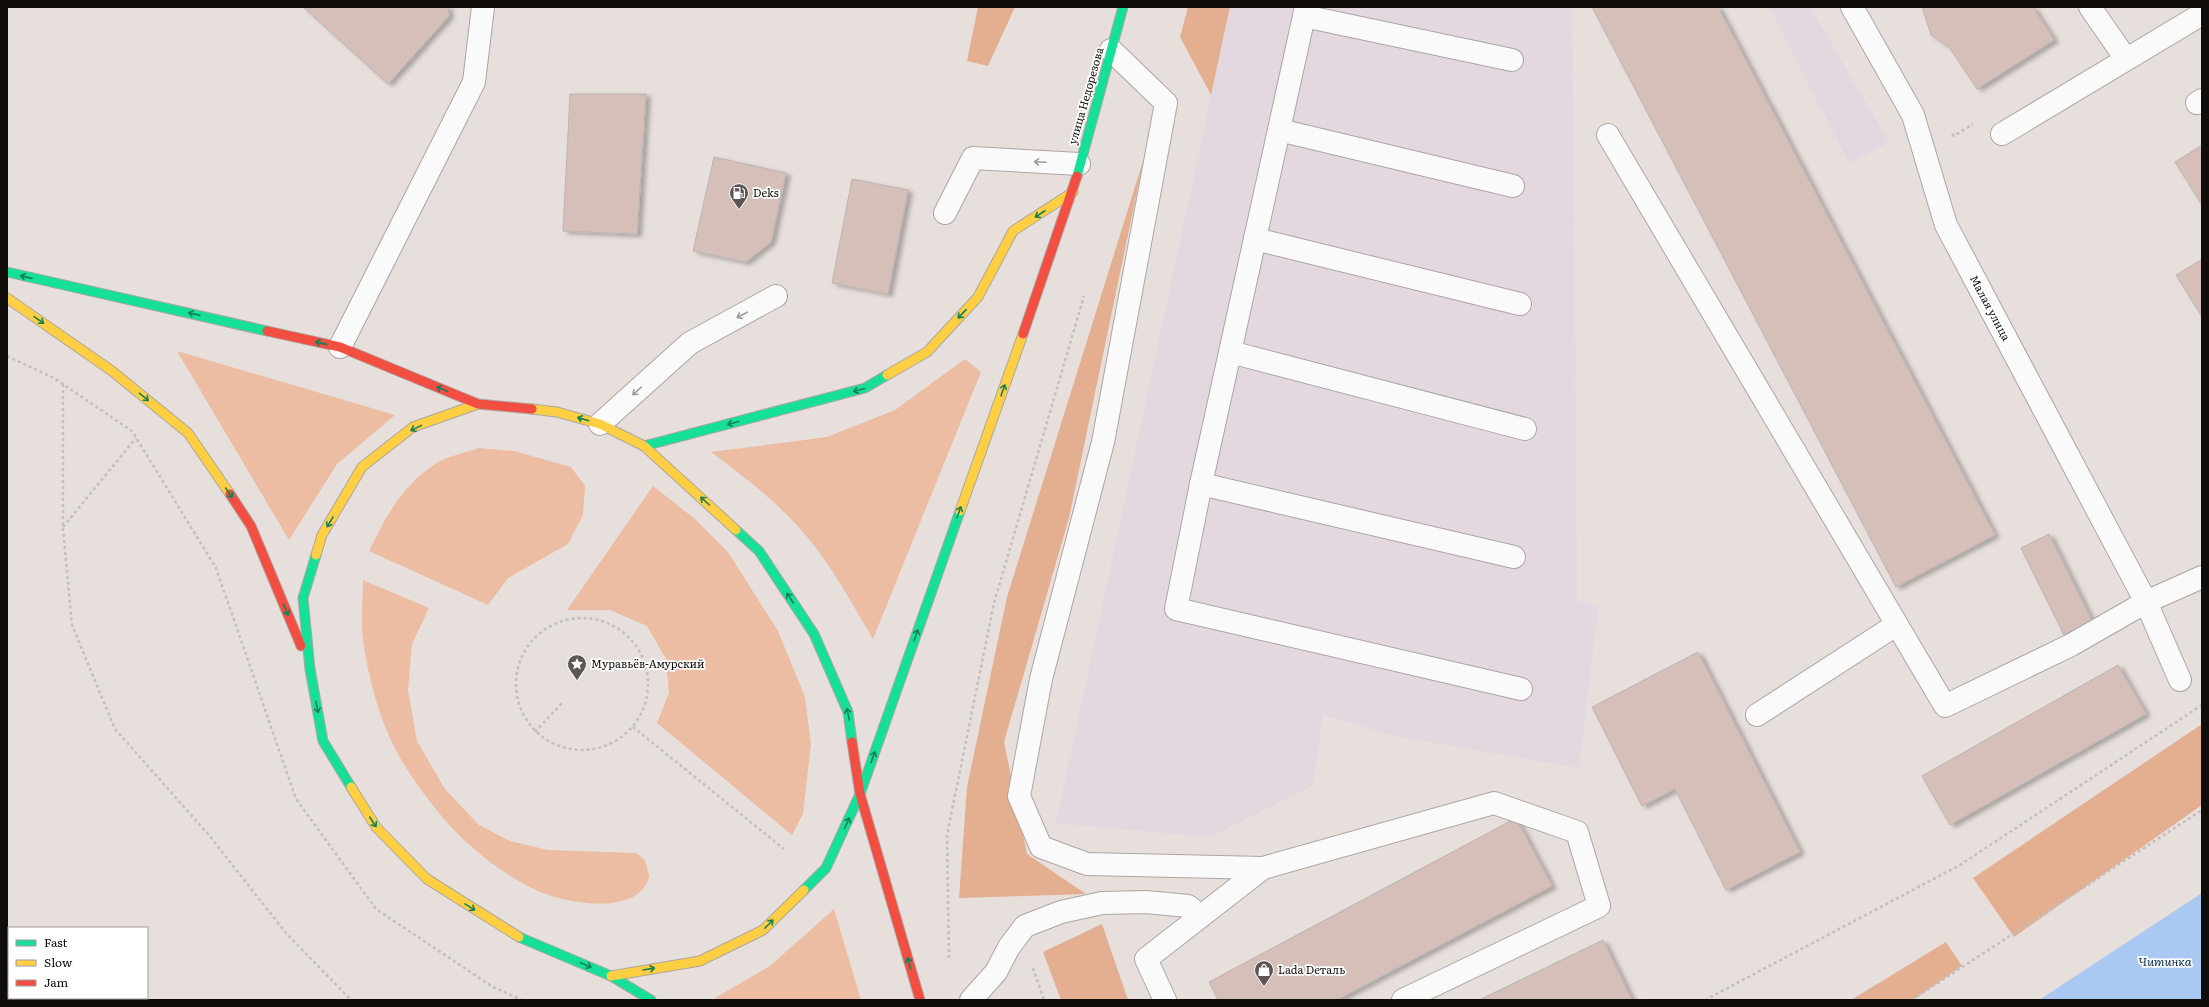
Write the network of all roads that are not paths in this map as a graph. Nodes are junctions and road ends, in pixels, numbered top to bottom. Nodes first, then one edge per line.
1 (483, 7) edge
2 (1123, 7) edge
3 (1852, 7) edge
4 (2090, 7) edge
5 (1305, 11) edge
6 (2202, 14) edge
7 (1111, 50) junction
8 (2126, 59) junction
9 (1512, 60) dead end
10 (1279, 130) junction
11 (2002, 134) dead end
12 (1608, 135) dead end
13 (1079, 164) junction
14 (1514, 186) dead end
15 (1072, 192) junction
16 (945, 214) dead end
17 (1255, 239) junction
18 (7, 272) edge
19 (776, 296) dead end
20 (7, 298) edge
21 (1520, 304) dead end
22 (340, 347) junction
23 (1230, 352) junction
24 (478, 404) junction
25 (600, 424) junction
26 (1525, 430) dead end
27 (644, 446) junction
28 (1201, 484) junction
29 (1514, 557) dead end
30 (2202, 578) edge
31 (2146, 602) junction
32 (1896, 625) junction
33 (310, 668) junction
34 (2180, 680) dead end
35 (1521, 689) dead end
36 (1757, 715) dead end
37 (860, 794) junction
38 (1263, 868) junction
39 (1201, 916) junction
40 (610, 976) junction
41 (651, 1000) edge
42 (920, 1000) edge
43 (971, 1000) edge
44 (1165, 1000) edge
45 (1403, 1000) edge

1 - 22 street
2 - 7 main road, улица Недорезова
3 - 31 street, Малая улица
4 - 8 street
5 - 9 street
5 - 10 street
6 - 8 street
7 - 13 main road, улица Недорезова
7 - 38 street
8 - 11 street
10 - 14 street
10 - 17 street
12 - 32 street
13 - 15 main road, улица Недорезова
13 -> 16 street
15 -> 27 main road
37 -> 15 main road, улица Недорезова
17 - 21 street
17 - 23 street
22 -> 18 main road
19 -> 25 street
20 -> 33 main road
24 -> 22 main road
23 - 26 street
23 - 28 street
25 -> 24 main road
24 -> 33 main road
25 - 27 main road
37 -> 27 main road
28 - 29 street
28 - 35 street
30 - 31 street
31 - 32 street
31 - 34 street, Малая улица
32 - 36 street
33 -> 40 main road
40 -> 37 main road, улица Недорезова
42 -> 37 main road
38 - 39 street
38 - 45 street
39 - 43 street
39 - 44 street
40 - 41 main road

